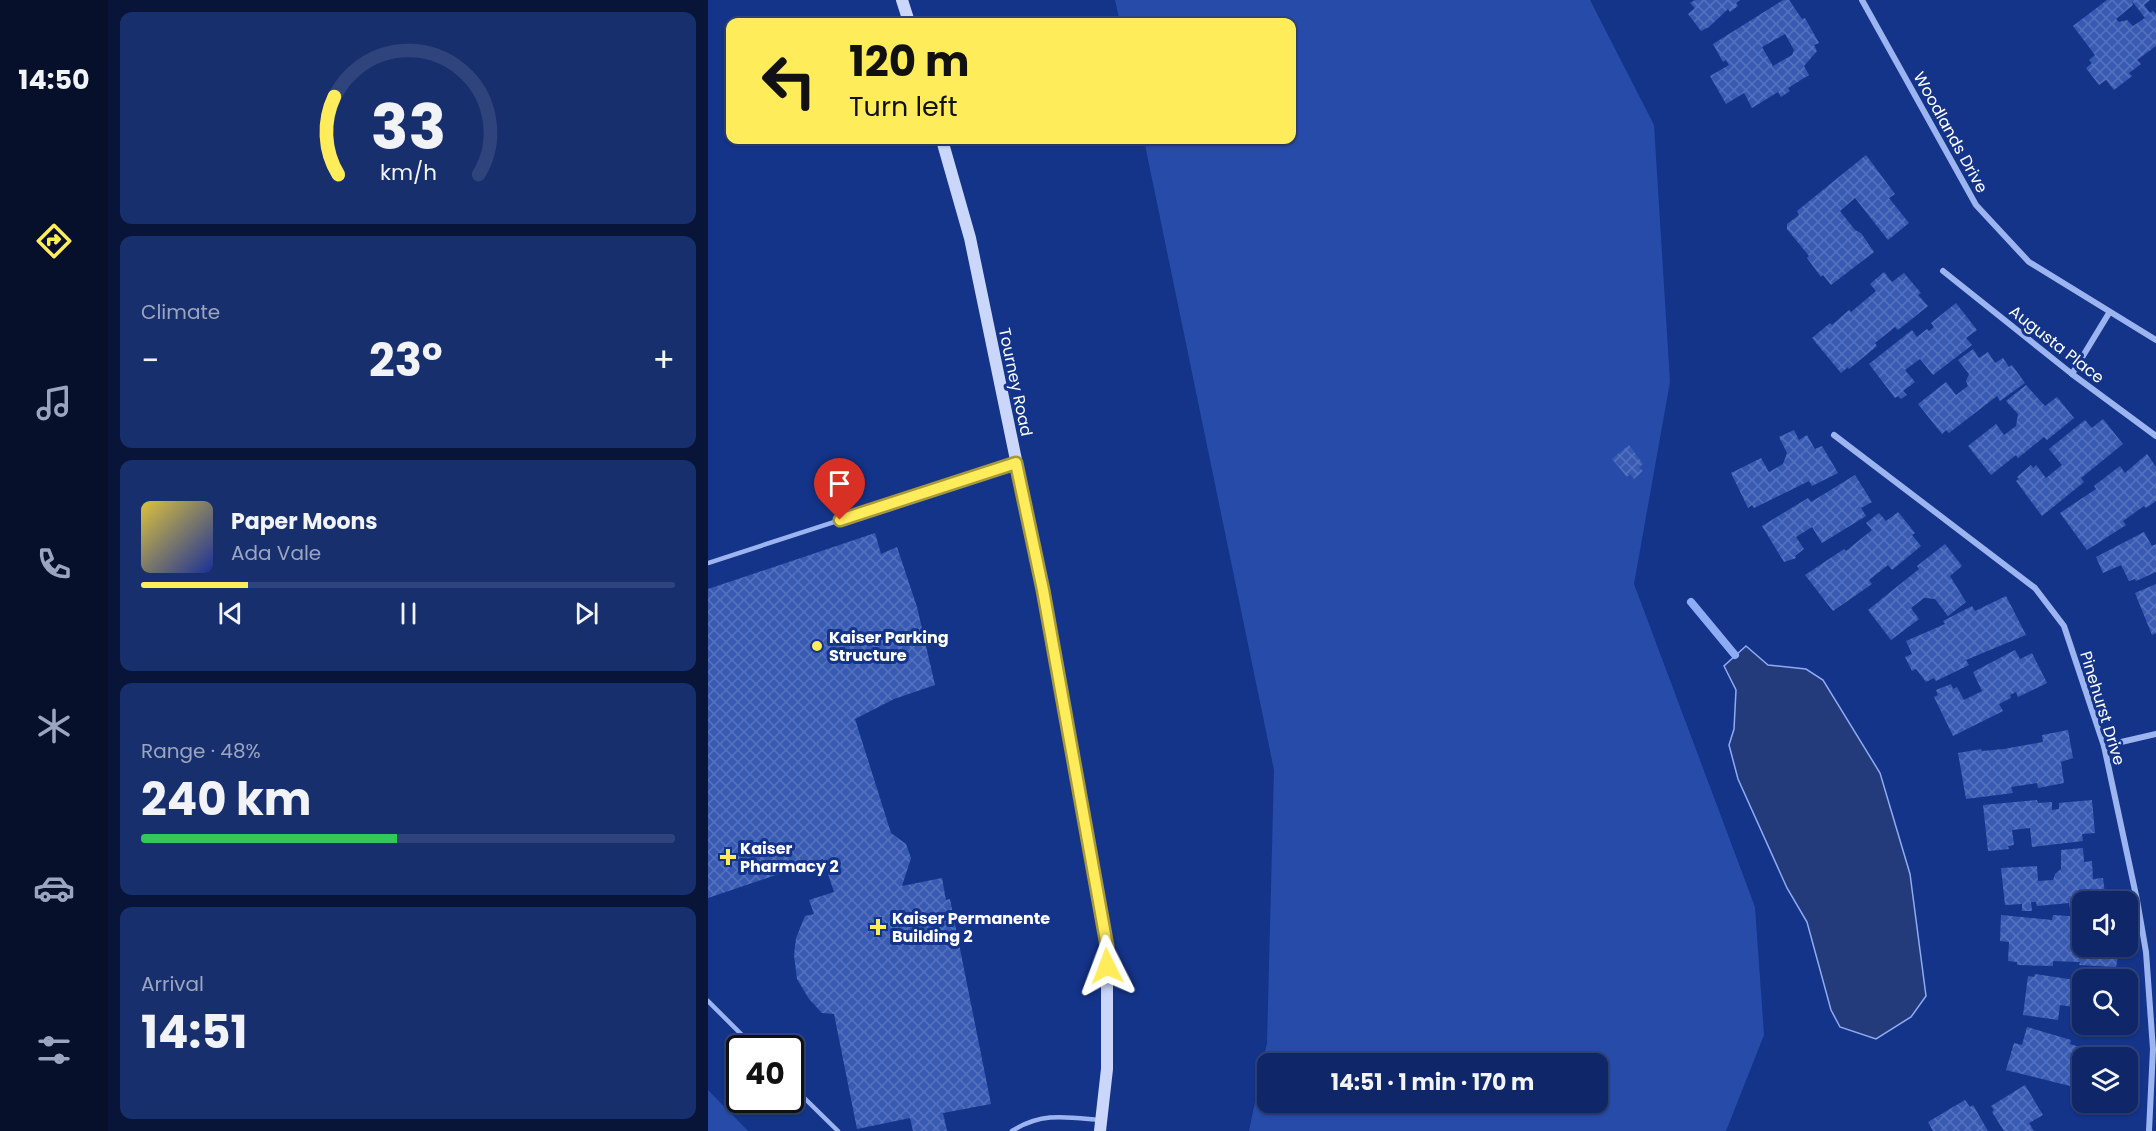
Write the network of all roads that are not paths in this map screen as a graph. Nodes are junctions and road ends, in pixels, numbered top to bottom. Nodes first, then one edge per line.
1 (902, 0) edge
2 (1862, 0) edge
3 (908, 18) edge
4 (943, 144) edge
5 (1943, 271) dead end
6 (2109, 313) junction
7 (2156, 340) edge
8 (2072, 374) junction
9 (1834, 435) dead end
10 (2156, 436) edge
11 (1016, 463) junction
12 (708, 563) edge
13 (2156, 735) edge
14 (2104, 746) junction
15 (708, 1001) edge
16 (742, 1035) edge
17 (804, 1098) edge
18 (1101, 1126) edge
19 (838, 1131) edge
20 (1012, 1131) edge
21 (2149, 1131) edge

1 - 3 street
2 - 6 street, Woodlands Drive
4 - 11 street, Tourney Road
5 - 8 street, Augusta Place
6 - 7 street, Woodlands Drive
6 - 8 street
8 - 10 street, Augusta Place
9 - 14 street, Pinehurst Drive
11 - 12 lane
11 - 18 street, Tourney Road
13 - 14 street
14 - 21 street, Pinehurst Drive
15 - 16 lane
17 - 19 lane
18 - 20 lane

